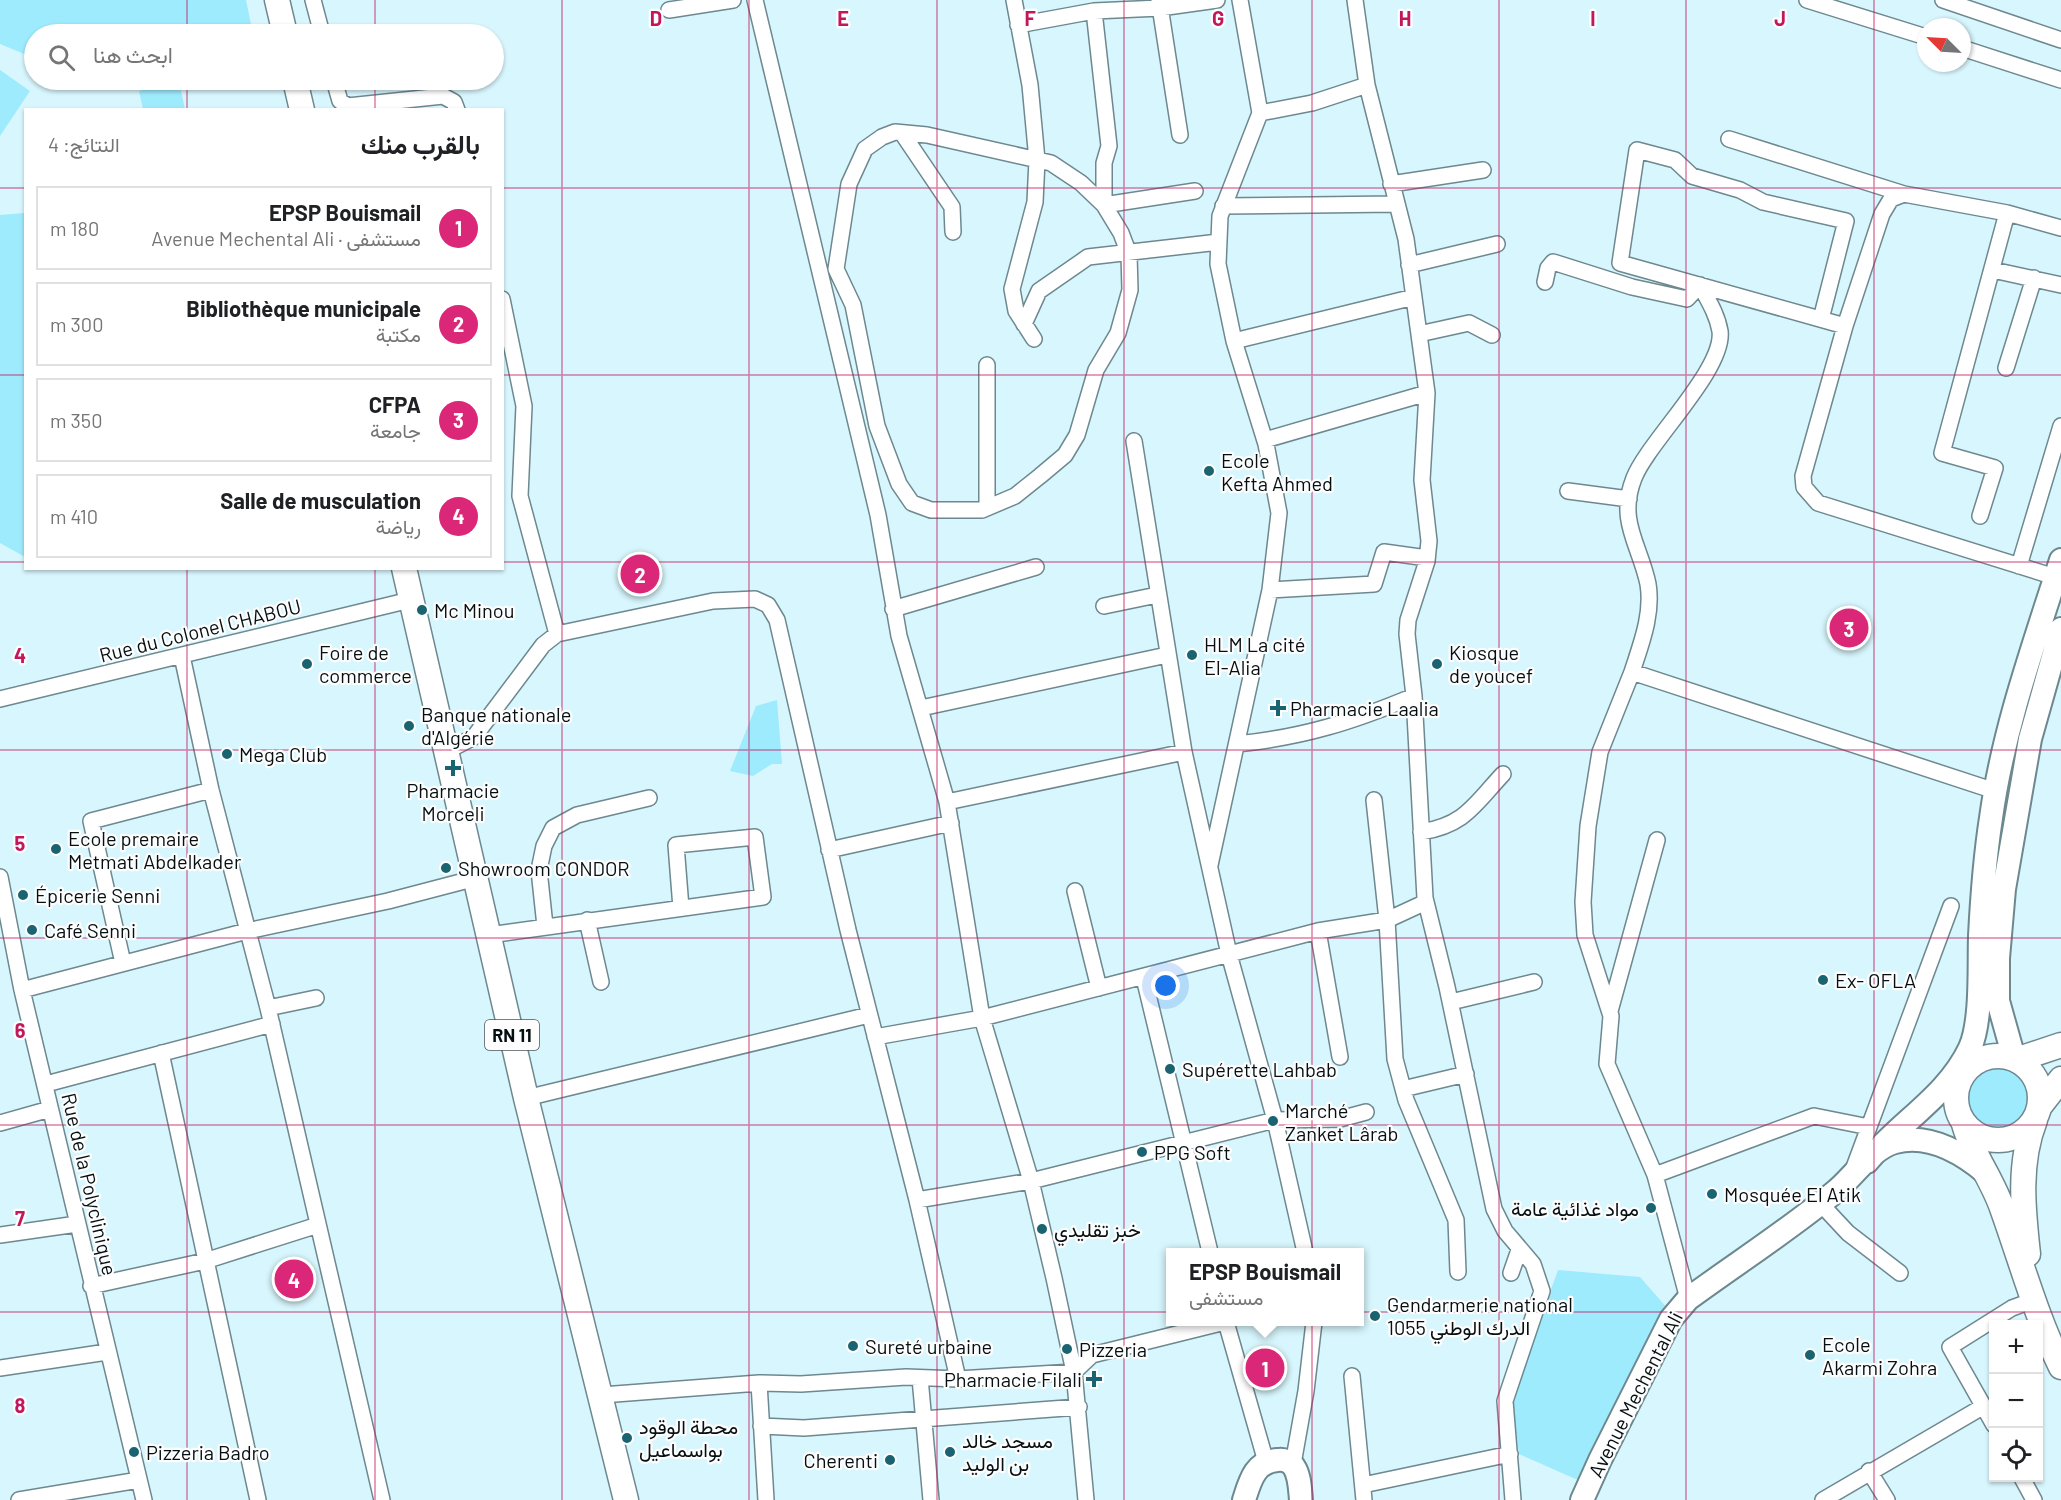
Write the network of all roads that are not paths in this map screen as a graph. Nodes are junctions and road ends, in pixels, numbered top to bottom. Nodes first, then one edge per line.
1 (277, 0) edge
2 (313, 0) edge
3 (733, 0) edge
4 (755, 0) edge
5 (1014, 0) edge
6 (1217, 0) edge
7 (1240, 0) edge
8 (1355, 0) edge
9 (1807, 0) edge
10 (1943, 0) edge
11 (1159, 4) edge
12 (669, 10) dead end
13 (1094, 11) junction
14 (283, 24) edge
15 (319, 24) edge
16 (1018, 25) junction
17 (1917, 34) edge
18 (2061, 40) edge
19 (1971, 51) edge
20 (2061, 80) edge
21 (1367, 86) junction
22 (297, 90) edge
23 (337, 90) edge
24 (302, 108) edge
25 (456, 108) edge
26 (1260, 113) junction
27 (902, 133) junction
28 (1180, 135) dead end
29 (1730, 139) dead end
30 (1037, 160) junction
31 (1483, 170) dead end
32 (1391, 184) junction
33 (1196, 190) dead end
34 (1904, 194) junction
35 (1395, 204) junction
36 (1104, 205) junction
37 (1223, 206) junction
38 (2007, 213) junction
39 (2061, 228) edge
40 (953, 232) dead end
41 (1219, 242) junction
42 (1497, 244) dead end
43 (1129, 254) junction
44 (1409, 265) junction
45 (1993, 270) junction
46 (2034, 278) junction
47 (1545, 282) dead end
48 (1700, 285) junction
49 (2061, 285) edge
50 (1414, 297) junction
51 (504, 309) edge
52 (1821, 319) junction
53 (856, 321) junction
54 (1024, 324) junction
55 (1845, 326) junction
56 (834, 327) junction
57 (1419, 334) junction
58 (1492, 335) dead end
59 (1034, 339) dead end
60 (1234, 341) junction
61 (987, 364) dead end
62 (2006, 368) dead end
63 (1427, 393) junction
64 (2061, 426) edge
65 (1265, 440) junction
66 (1134, 441) dead end
67 (1568, 491) dead end
68 (1629, 500) junction
69 (987, 507) junction
70 (1980, 516) dead end
71 (1427, 558) junction
72 (2019, 566) junction
73 (1036, 567) dead end
74 (2058, 568) edge
75 (404, 570) edge
76 (1270, 590) junction
77 (1157, 595) junction
78 (410, 600) junction
79 (1104, 606) dead end
80 (893, 609) junction
81 (2061, 629) edge
82 (557, 634) junction
83 (1167, 655) junction
84 (182, 656) junction
85 (1632, 672) junction
86 (1414, 696) junction
87 (0, 699) edge
88 (921, 708) junction
89 (1237, 744) junction
90 (447, 751) junction
91 (1184, 752) junction
92 (1503, 774) dead end
93 (211, 790) junction
94 (1995, 791) junction
95 (649, 798) dead end
96 (1374, 800) dead end
97 (947, 802) junction
98 (951, 823) junction
99 (1421, 832) junction
100 (1657, 840) dead end
101 (829, 850) junction
102 (1210, 865) junction
103 (0, 877) edge
104 (476, 878) junction
105 (1075, 891) dead end
106 (1426, 902) junction
107 (1951, 906) dead end
108 (681, 908) junction
109 (587, 920) junction
110 (1387, 920) junction
111 (4, 925) edge
112 (544, 926) junction
113 (247, 931) junction
114 (1318, 932) junction
115 (489, 935) junction
116 (1229, 954) junction
117 (123, 963) junction
118 (1144, 978) junction
119 (601, 982) dead end
120 (1534, 982) dead end
121 (1099, 988) junction
122 (22, 990) junction
123 (316, 998) dead end
124 (1450, 1002) junction
125 (268, 1008) junction
126 (1609, 1012) junction
127 (869, 1015) junction
128 (982, 1018) junction
129 (272, 1024) junction
130 (875, 1037) junction
131 (1973, 1041) junction
132 (2061, 1045) edge
133 (161, 1053) junction
134 (1340, 1057) dead end
135 (2015, 1059) junction
136 (1466, 1074) junction
137 (1962, 1076) junction
138 (2061, 1079) edge
139 (46, 1084) junction
140 (1403, 1089) junction
141 (1936, 1097) junction
142 (526, 1098) junction
143 (50, 1108) junction
144 (1366, 1112) dead end
145 (2038, 1112) junction
146 (1275, 1120) junction
147 (0, 1123) edge
148 (1869, 1127) junction
149 (1971, 1134) junction
150 (1185, 1142) junction
151 (1942, 1145) junction
152 (1867, 1162) junction
153 (1986, 1173) junction
154 (1655, 1175) junction
155 (1849, 1179) junction
156 (1031, 1181) junction
157 (917, 1200) junction
158 (1820, 1203) junction
159 (77, 1224) junction
160 (318, 1225) junction
161 (0, 1235) edge
162 (1209, 1248) edge
163 (1304, 1248) edge
164 (1519, 1250) junction
165 (205, 1261) junction
166 (1458, 1272) dead end
167 (1511, 1273) dead end
168 (1900, 1273) dead end
169 (91, 1287) junction
170 (2033, 1298) junction
171 (1688, 1299) junction
172 (1210, 1326) edge
173 (1227, 1326) edge
174 (1314, 1326) edge
175 (107, 1352) junction
176 (2061, 1367) edge
177 (0, 1368) edge
178 (1074, 1372) junction
179 (1352, 1376) dead end
180 (920, 1378) junction
181 (958, 1379) junction
182 (759, 1383) junction
183 (602, 1395) junction
184 (1983, 1406) junction
185 (1079, 1407) junction
186 (1989, 1416) edge
187 (925, 1420) junction
188 (761, 1426) junction
189 (1510, 1454) junction
190 (1266, 1462) junction
191 (1293, 1464) junction
192 (1869, 1471) junction
193 (139, 1480) junction
194 (2024, 1482) edge
195 (1363, 1492) edge
196 (1586, 1497) edge
197 (23, 1500) edge
198 (144, 1500) edge
199 (258, 1500) edge
200 (382, 1500) edge
201 (626, 1500) edge
202 (766, 1500) edge
203 (931, 1500) edge
204 (1086, 1500) edge
205 (1244, 1500) edge
206 (1301, 1500) edge
207 (1514, 1500) edge
208 (1823, 1500) edge
209 (1887, 1500) edge
210 (2034, 1500) edge

1 - 14 main road
2 - 15 street
3 - 12 street
4 - 56 street
5 - 16 street
6 - 11 street
7 - 26 street
8 - 21 street
9 - 17 street
10 - 18 street
11 - 13 street
11 - 28 street
13 - 16 street
13 - 36 street
16 - 30 street
19 - 20 street
21 - 26 street
21 - 32 street
22 - 24 main road
23 - 25 street
26 - 37 street
27 - 30 street
27 - 40 street
27 - 53 street
29 - 34 street
30 - 36 street
30 - 54 street
31 - 32 street
32 - 35 street
33 - 36 street
34 - 38 street
34 - 55 street
35 - 37 street
35 - 44 street
36 - 43 street
37 - 41 street
38 - 39 street
38 - 45 street
41 - 43 street
41 - 60 street
42 - 44 street
43 - 54 street
43 - 69 street
44 - 50 street
45 - 46 street
45 - 70 street
46 - 49 street
46 - 62 street
47 - 48 street
48 - 52 street
48 - 52 street
48 - 68 street
50 - 57 street
50 - 60 street
51 - 82 street
52 - 55 street
53 - 56 street
53 - 69 street
54 - 59 street
55 - 72 street
56 - 80 street
57 - 58 street
57 - 63 street
60 - 65 street
61 - 69 street
63 - 65 street
63 - 71 street
64 - 72 street
65 - 76 street
66 - 77 street
67 - 68 street
68 - 85 street
71 - 76 street
71 - 86 street
72 - 74 street
73 - 80 street
74 - 94 main road
75 - 78 main road, RN 11
76 - 89 street
77 - 79 street
77 - 83 street
78 - 84 street, Rue du Colonel CHABOU
78 - 90 main road, RN 11
80 - 88 street
81 - 135 main road
82 - 90 street
82 - 101 street
83 - 88 street
83 - 91 street
84 - 87 street, Rue du Colonel CHABOU
84 - 93 street
85 - 94 street
85 - 126 street
86 - 89 street
86 - 99 street
88 - 97 street
89 - 102 street
90 - 104 main road, RN 11
91 - 97 street
91 - 102 street
92 - 99 street
93 - 113 street
93 - 117 street
94 - 131 main road
95 - 112 street
96 - 110 street
97 - 98 street
98 - 101 street
98 - 128 street
99 - 106 street
100 - 126 street
101 - 127 street
102 - 116 street
103 - 111 street, Rue de la Polyclinique
104 - 113 street
104 - 115 main road, RN 11
105 - 121 street
106 - 110 street
106 - 124 street
107 - 148 street
108 - 108 street
108 - 109 street
109 - 112 street
109 - 119 street
110 - 114 street
110 - 140 street
111 - 122 street, Rue de la Polyclinique
112 - 115 street
113 - 117 street
113 - 125 street
114 - 116 street
114 - 134 street
115 - 142 main road, RN 11
116 - 118 street
116 - 146 street
117 - 122 street
118 - 121 street
118 - 150 street
120 - 124 street
121 - 128 street
122 - 139 street, Rue de la Polyclinique
123 - 125 street
124 - 136 street
125 - 129 street
126 - 154 street
127 - 130 street
127 - 142 street
128 - 130 street
128 - 156 street
129 - 133 street
129 - 160 street
130 - 157 street
131 - 137 main road
131 - 141 main road
132 - 135 main road
133 - 139 street
133 - 165 street
135 - 137 main road
135 - 145 main road
136 - 140 street
136 - 164 street
137 - 141 main road
137 - 149 main road
138 - 145 main road
139 - 143 street, Rue de la Polyclinique
140 - 166 street
141 - 152 main road
142 - 183 main road, RN 11
143 - 147 street
143 - 159 street, Rue de la Polyclinique
144 - 146 street
145 - 149 main road
145 - 170 main road
146 - 150 street
146 - 163 street
148 - 154 street
148 - 155 street
149 - 151 main road
149 - 153 main road
150 - 156 street
150 - 162 street
151 - 152 main road
151 - 153 main road
152 - 155 main road, Avenue Mechental Ali
153 - 170 main road
154 - 171 street
155 - 158 main road, Avenue Mechental Ali
156 - 157 street
156 - 178 street
157 - 181 street
158 - 168 street
158 - 171 main road, Avenue Mechental Ali
159 - 161 street
159 - 169 street, Rue de la Polyclinique
160 - 165 street
160 - 200 street
164 - 167 street
164 - 189 street
165 - 169 street
165 - 199 street
169 - 175 street, Rue de la Polyclinique
170 - 176 main road
170 - 184 street
171 - 196 main road, Avenue Mechental Ali
172 - 178 street
173 - 190 street
174 - 191 street
175 - 177 street
175 - 193 street, Rue de la Polyclinique
178 - 181 street
178 - 185 street
179 - 195 street
180 - 181 street
180 - 182 street
180 - 187 street
182 - 183 street
182 - 188 street
183 - 201 main road, RN 11
184 - 186 street
184 - 192 street
185 - 187 street
185 - 204 street
187 - 188 street
187 - 203 street
188 - 202 street
189 - 195 street
189 - 207 street
190 - 191 main road
190 - 205 main road
191 - 206 main road
192 - 208 street
192 - 209 street
193 - 197 street
193 - 198 street, Rue de la Polyclinique
194 - 210 street

